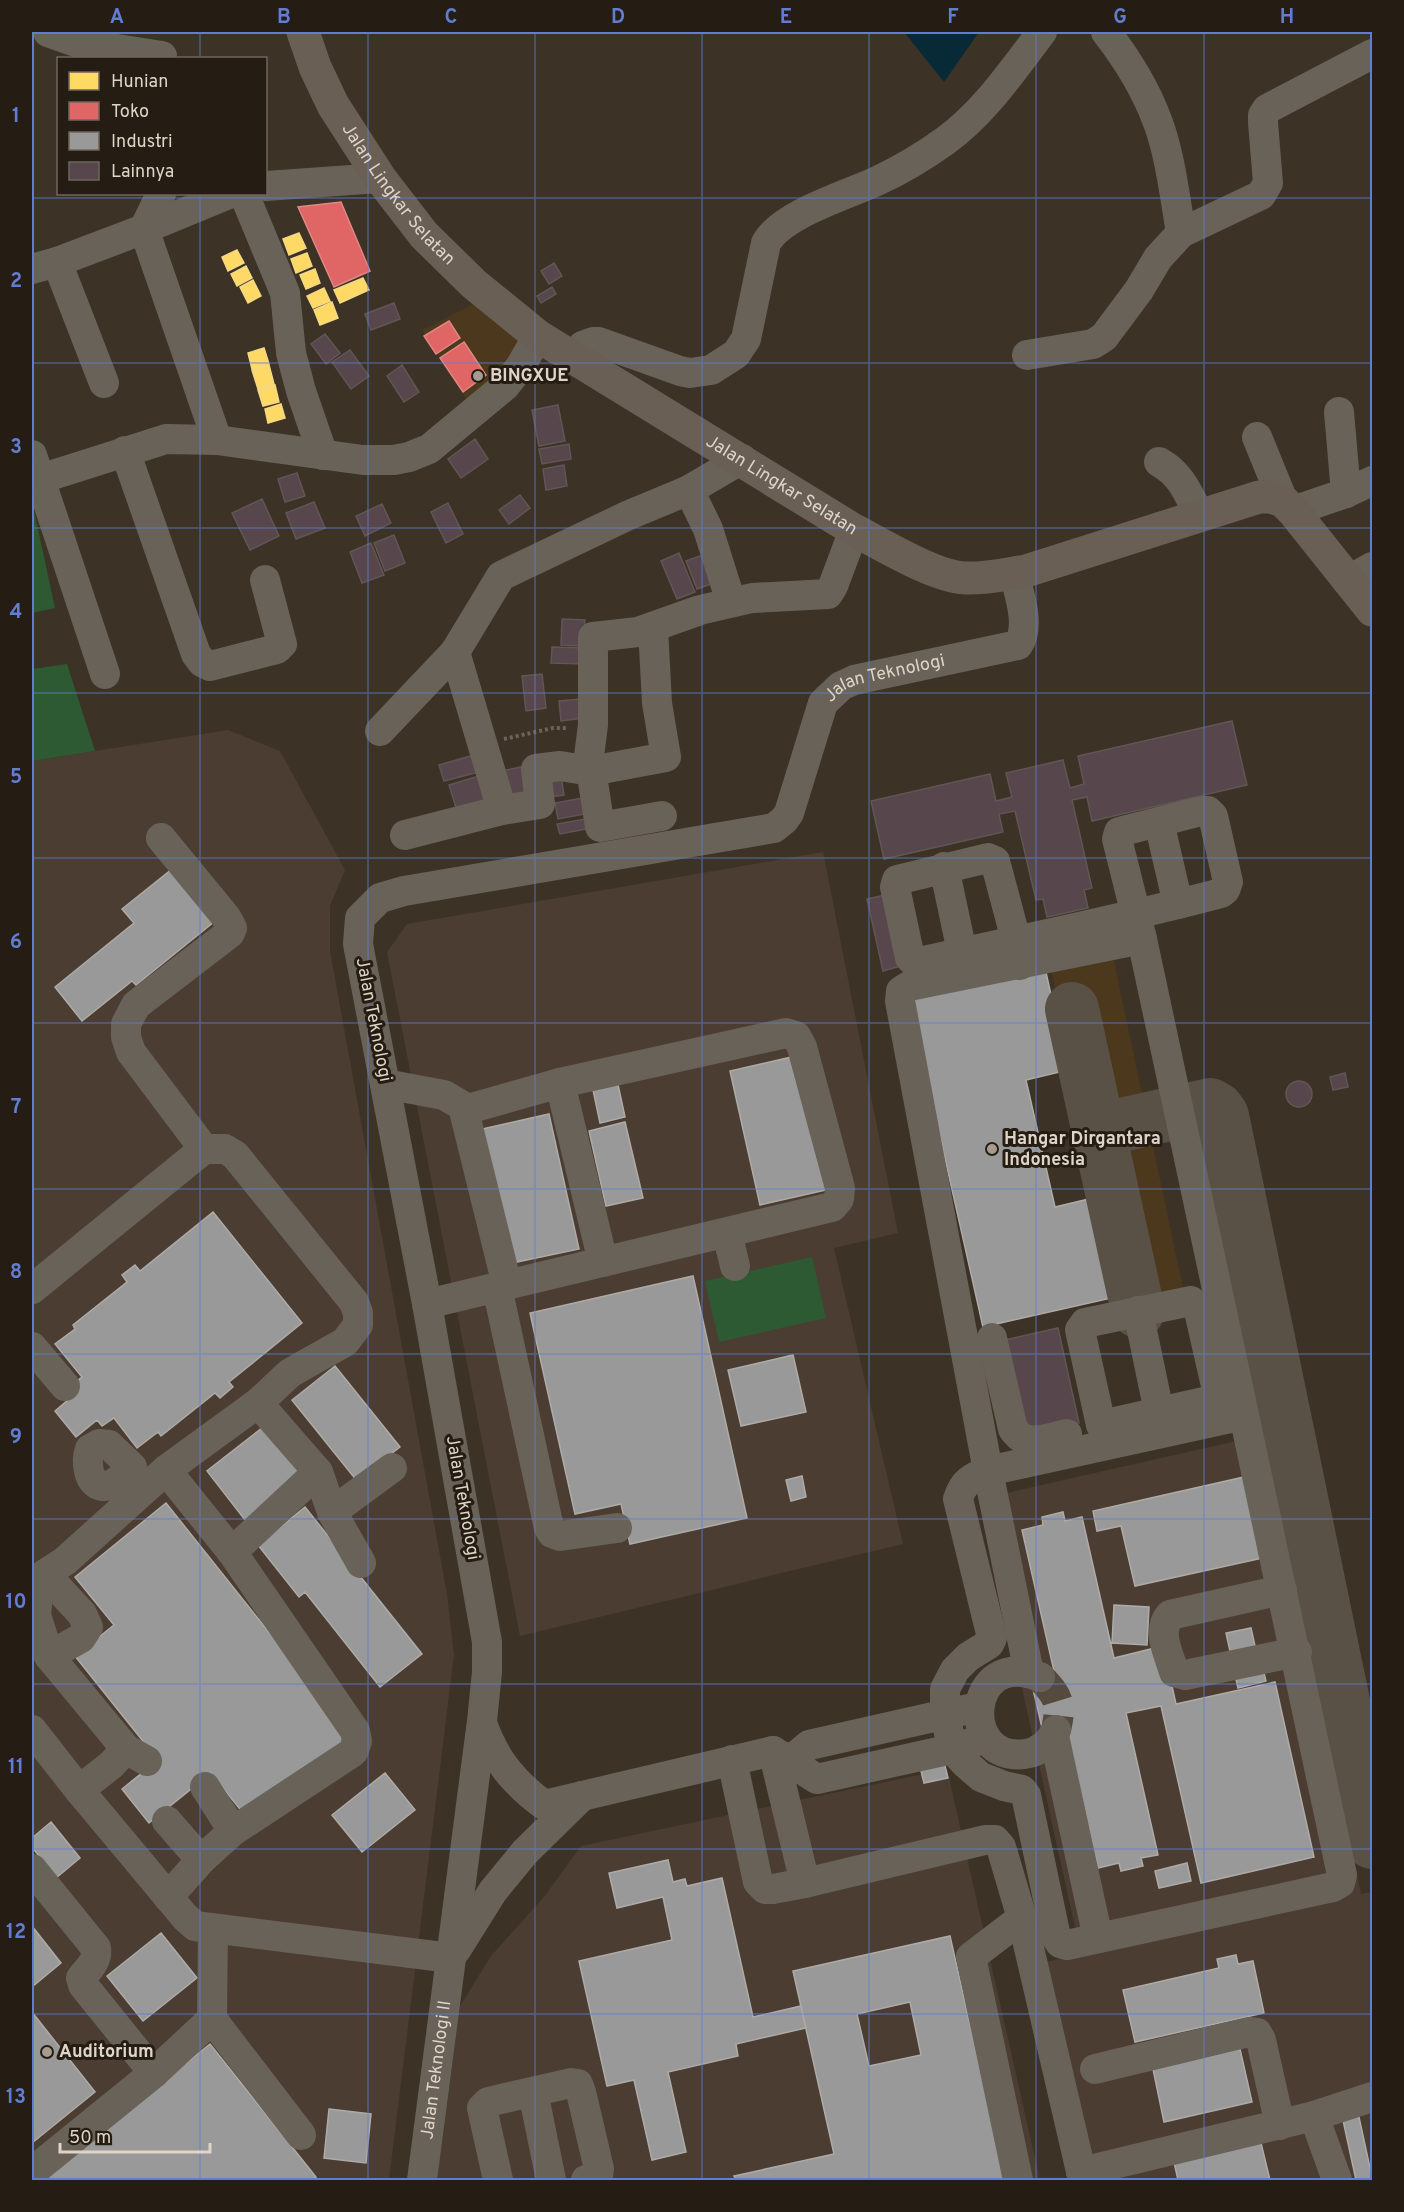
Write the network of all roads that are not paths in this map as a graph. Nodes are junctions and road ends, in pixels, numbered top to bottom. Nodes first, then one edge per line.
1 (48, 32) edge
2 (303, 32) edge
3 (1042, 32) edge
4 (1106, 32) edge
5 (1372, 54) edge
6 (162, 56) dead end
7 (380, 178) junction
8 (267, 186) edge
9 (161, 195) edge
10 (227, 195) edge
11 (244, 195) edge
12 (144, 229) junction
13 (1181, 233) junction
14 (44, 266) edge
15 (538, 336) junction
16 (1027, 355) dead end
17 (575, 357) junction
18 (104, 383) dead end
19 (1339, 412) dead end
20 (1257, 437) dead end
21 (217, 440) junction
22 (125, 451) junction
23 (323, 455) junction
24 (742, 459) junction
25 (1159, 462) dead end
26 (36, 467) edge
27 (1372, 481) edge
28 (689, 490) junction
29 (1346, 493) junction
30 (1288, 506) junction
31 (1199, 515) junction
32 (854, 530) junction
33 (1014, 573) junction
34 (1360, 574) edge
35 (266, 580) dead end
36 (731, 602) junction
37 (1372, 610) edge
38 (653, 628) junction
39 (455, 652) junction
40 (105, 674) dead end
41 (380, 731) dead end
42 (591, 771) junction
43 (502, 810) junction
44 (662, 816) dead end
45 (1159, 822) junction
46 (405, 835) dead end
47 (161, 838) dead end
48 (944, 867) junction
49 (1178, 904) junction
50 (1140, 926) junction
51 (962, 952) junction
52 (1018, 952) junction
53 (560, 1083) junction
54 (385, 1084) junction
55 (468, 1109) junction
56 (204, 1149) junction
57 (727, 1233) junction
58 (603, 1262) junction
59 (735, 1266) dead end
60 (502, 1286) junction
61 (32, 1289) edge
62 (428, 1304) junction
63 (1138, 1311) junction
64 (992, 1338) dead end
65 (32, 1347) edge
66 (64, 1386) dead end
67 (258, 1403) junction
68 (1234, 1403) junction
69 (1160, 1412) junction
70 (1101, 1425) junction
71 (392, 1468) dead end
72 (988, 1471) junction
73 (318, 1472) junction
74 (148, 1475) junction
75 (332, 1512) junction
76 (617, 1528) dead end
77 (231, 1552) junction
78 (361, 1563) dead end
79 (45, 1574) junction
80 (1282, 1590) junction
81 (1296, 1652) junction
82 (49, 1656) junction
83 (978, 1707) junction
84 (945, 1713) junction
85 (482, 1721) junction
86 (32, 1730) edge
87 (986, 1738) junction
88 (952, 1749) junction
89 (790, 1751) junction
90 (732, 1760) junction
91 (205, 1787) dead end
92 (78, 1790) junction
93 (582, 1796) junction
94 (167, 1821) dead end
95 (233, 1831) junction
96 (201, 1860) junction
97 (32, 1869) edge
98 (805, 1883) junction
99 (168, 1897) junction
100 (1022, 1918) junction
101 (213, 1929) junction
102 (1098, 1938) junction
103 (451, 1958) junction
104 (212, 2019) junction
105 (1095, 2069) dead end
106 (154, 2073) junction
107 (533, 2092) junction
108 (1372, 2097) edge
109 (1314, 2116) junction
110 (1280, 2124) junction
111 (301, 2135) dead end
112 (32, 2172) edge
113 (1082, 2176) edge
114 (422, 2181) edge
115 (498, 2181) edge
116 (551, 2181) edge
117 (586, 2181) edge
118 (1018, 2181) edge
119 (1337, 2181) edge

1 - 6 street
2 - 7 main road, Jalan Lingkar Selatan
3 - 17 street
4 - 13 street
5 - 13 street
7 - 8 street
7 - 15 main road, Jalan Lingkar Selatan
9 - 12 street
10 - 12 street
11 - 23 street
12 - 14 street
12 - 21 street
13 - 16 street
14 - 18 street
15 - 17 main road, Jalan Lingkar Selatan
15 - 23 street
17 - 24 main road, Jalan Lingkar Selatan
19 - 29 street
20 - 30 street
21 - 22 street
21 - 23 street
22 - 26 street
22 - 35 street
24 - 28 street
24 - 32 main road, Jalan Lingkar Selatan
25 - 31 street
26 - 40 street
27 - 29 street
28 - 36 street
28 - 39 street
29 - 30 street
30 - 31 main road, Jalan Lingkar Selatan
30 - 34 main road
31 - 33 main road, Jalan Lingkar Selatan
32 - 33 main road, Jalan Lingkar Selatan
32 - 36 street
33 - 54 street, Jalan Teknologi
34 - 37 main road
36 - 38 street
38 - 42 street
38 - 42 street
39 - 41 street
39 - 43 street
42 - 43 street
42 - 44 street
43 - 46 street
45 - 49 street
45 - 49 street
45 - 50 street
47 - 56 street
48 - 51 street
48 - 51 street
48 - 52 street
49 - 50 street
50 - 52 street
50 - 68 street
51 - 52 street
52 - 72 street
53 - 55 street
53 - 57 street
53 - 58 street
54 - 55 street
54 - 62 street, Jalan Teknologi
55 - 60 street
56 - 61 street
56 - 67 street
57 - 58 street
57 - 59 street
58 - 60 street
60 - 62 street
60 - 76 street
62 - 85 street, Jalan Teknologi
63 - 68 street
63 - 69 street
63 - 70 street
64 - 70 street
65 - 66 street
67 - 73 street
67 - 74 street
68 - 69 street
68 - 72 street
68 - 80 street
69 - 70 street
71 - 75 street
72 - 83 street
72 - 84 street
73 - 75 street
73 - 77 street
74 - 77 street
74 - 79 street
75 - 78 street
77 - 95 street
79 - 82 street
79 - 82 street
80 - 81 street
80 - 81 street
81 - 102 street
82 - 92 street
83 - 84 street
83 - 87 street
84 - 88 street
84 - 89 street
85 - 93 street
85 - 103 street, Jalan Teknologi
86 - 92 street
87 - 88 street
87 - 102 street
88 - 89 street
88 - 102 street
89 - 90 street
89 - 98 street
90 - 93 street
90 - 98 street
91 - 95 street
92 - 99 street
93 - 103 street
94 - 96 street
95 - 96 street
96 - 99 street
97 - 106 street
98 - 100 street
99 - 101 street
100 - 113 street
100 - 118 street
101 - 103 street
101 - 104 street
103 - 114 street, Jalan Teknologi II
104 - 106 street
104 - 111 street
105 - 110 street
106 - 112 street
107 - 115 street
107 - 116 street
107 - 117 street
108 - 109 street
109 - 110 street
109 - 119 street
110 - 113 street

